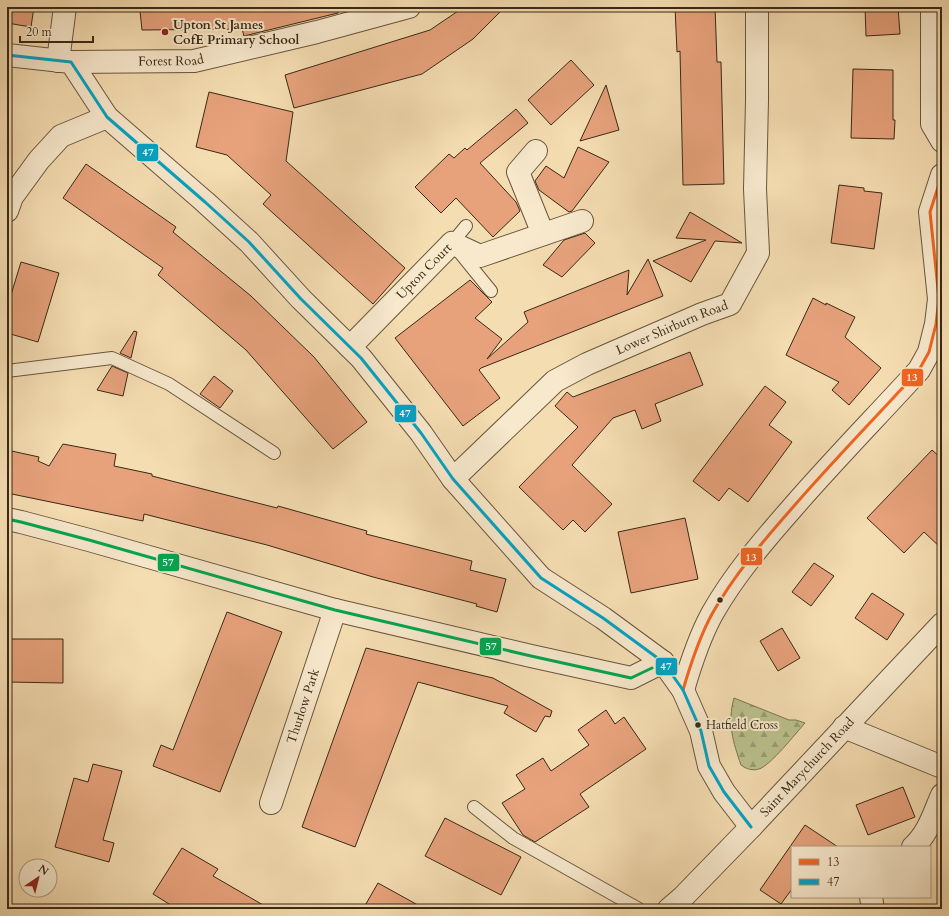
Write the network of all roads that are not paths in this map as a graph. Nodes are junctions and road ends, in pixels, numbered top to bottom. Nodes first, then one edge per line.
1 (65, 7) edge
2 (408, 7) edge
3 (757, 7) edge
4 (932, 7) edge
5 (7, 56) edge
6 (64, 62) junction
7 (107, 117) junction
8 (942, 142) edge
9 (536, 151) dead end
10 (942, 175) edge
11 (7, 211) edge
12 (582, 221) dead end
13 (466, 226) dead end
14 (543, 234) junction
15 (452, 243) junction
16 (491, 291) dead end
17 (350, 347) junction
18 (7, 371) edge
19 (274, 453) dead end
20 (453, 479) junction
21 (7, 519) edge
22 (335, 610) junction
23 (942, 624) edge
24 (663, 662) junction
25 (682, 690) junction
26 (844, 727) junction
27 (942, 768) edge
28 (942, 795) edge
29 (271, 803) dead end
30 (474, 807) dead end
31 (751, 827) junction
32 (914, 846) edge
33 (871, 898) edge
34 (681, 905) edge
35 (639, 909) edge
36 (873, 909) edge

1 - 6 street
2 - 6 street, Forest Road
3 - 20 street, Lower Shirburn Road
4 - 8 street
5 - 6 street, Forest Road
6 - 7 street
7 - 11 street
7 - 17 street
9 - 14 street
10 - 25 street
12 - 14 street, Upton Court
13 - 15 lane
14 - 15 street, Upton Court
15 - 16 lane
15 - 17 street, Upton Court
17 - 20 street
18 - 19 lane
20 - 24 street
21 - 22 street
22 - 24 street
22 - 29 street, Thurlow Park
23 - 26 street, Saint Marychurch Road
24 - 25 street
25 - 31 street
26 - 27 street
26 - 31 street, Saint Marychurch Road
28 - 32 street
30 - 35 lane
31 - 34 street, Saint Marychurch Road
33 - 36 street

